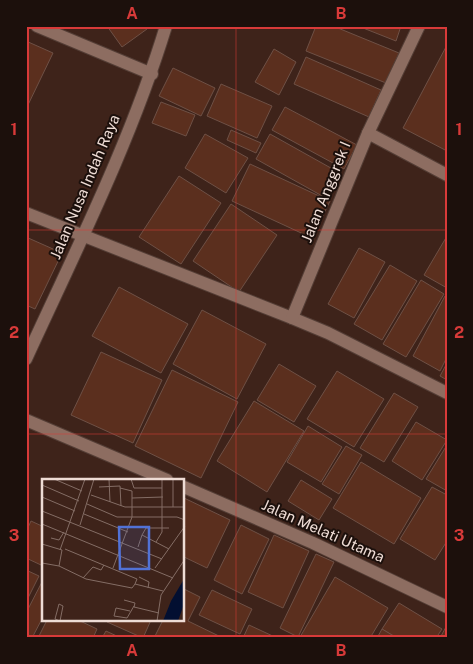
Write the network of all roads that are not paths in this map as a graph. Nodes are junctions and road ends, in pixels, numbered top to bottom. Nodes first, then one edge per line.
1 (37, 26) edge
2 (166, 26) edge
3 (419, 26) edge
4 (152, 74) junction
5 (368, 133) junction
6 (447, 175) edge
7 (26, 213) edge
8 (82, 236) junction
9 (292, 318) junction
10 (26, 359) edge
11 (447, 393) edge
12 (26, 420) edge
13 (165, 479) edge
14 (185, 487) edge
15 (447, 607) edge

1 - 4 street
2 - 4 street, Jalan Nusa Indah Raya
3 - 5 street
4 - 8 street, Jalan Nusa Indah Raya
5 - 6 street, Jalan Anggrek I
5 - 9 street, Jalan Anggrek I
7 - 8 street
8 - 9 street
8 - 10 street, Jalan Nusa Indah Raya
9 - 11 street
12 - 13 street
14 - 15 street, Jalan Melati Utama

